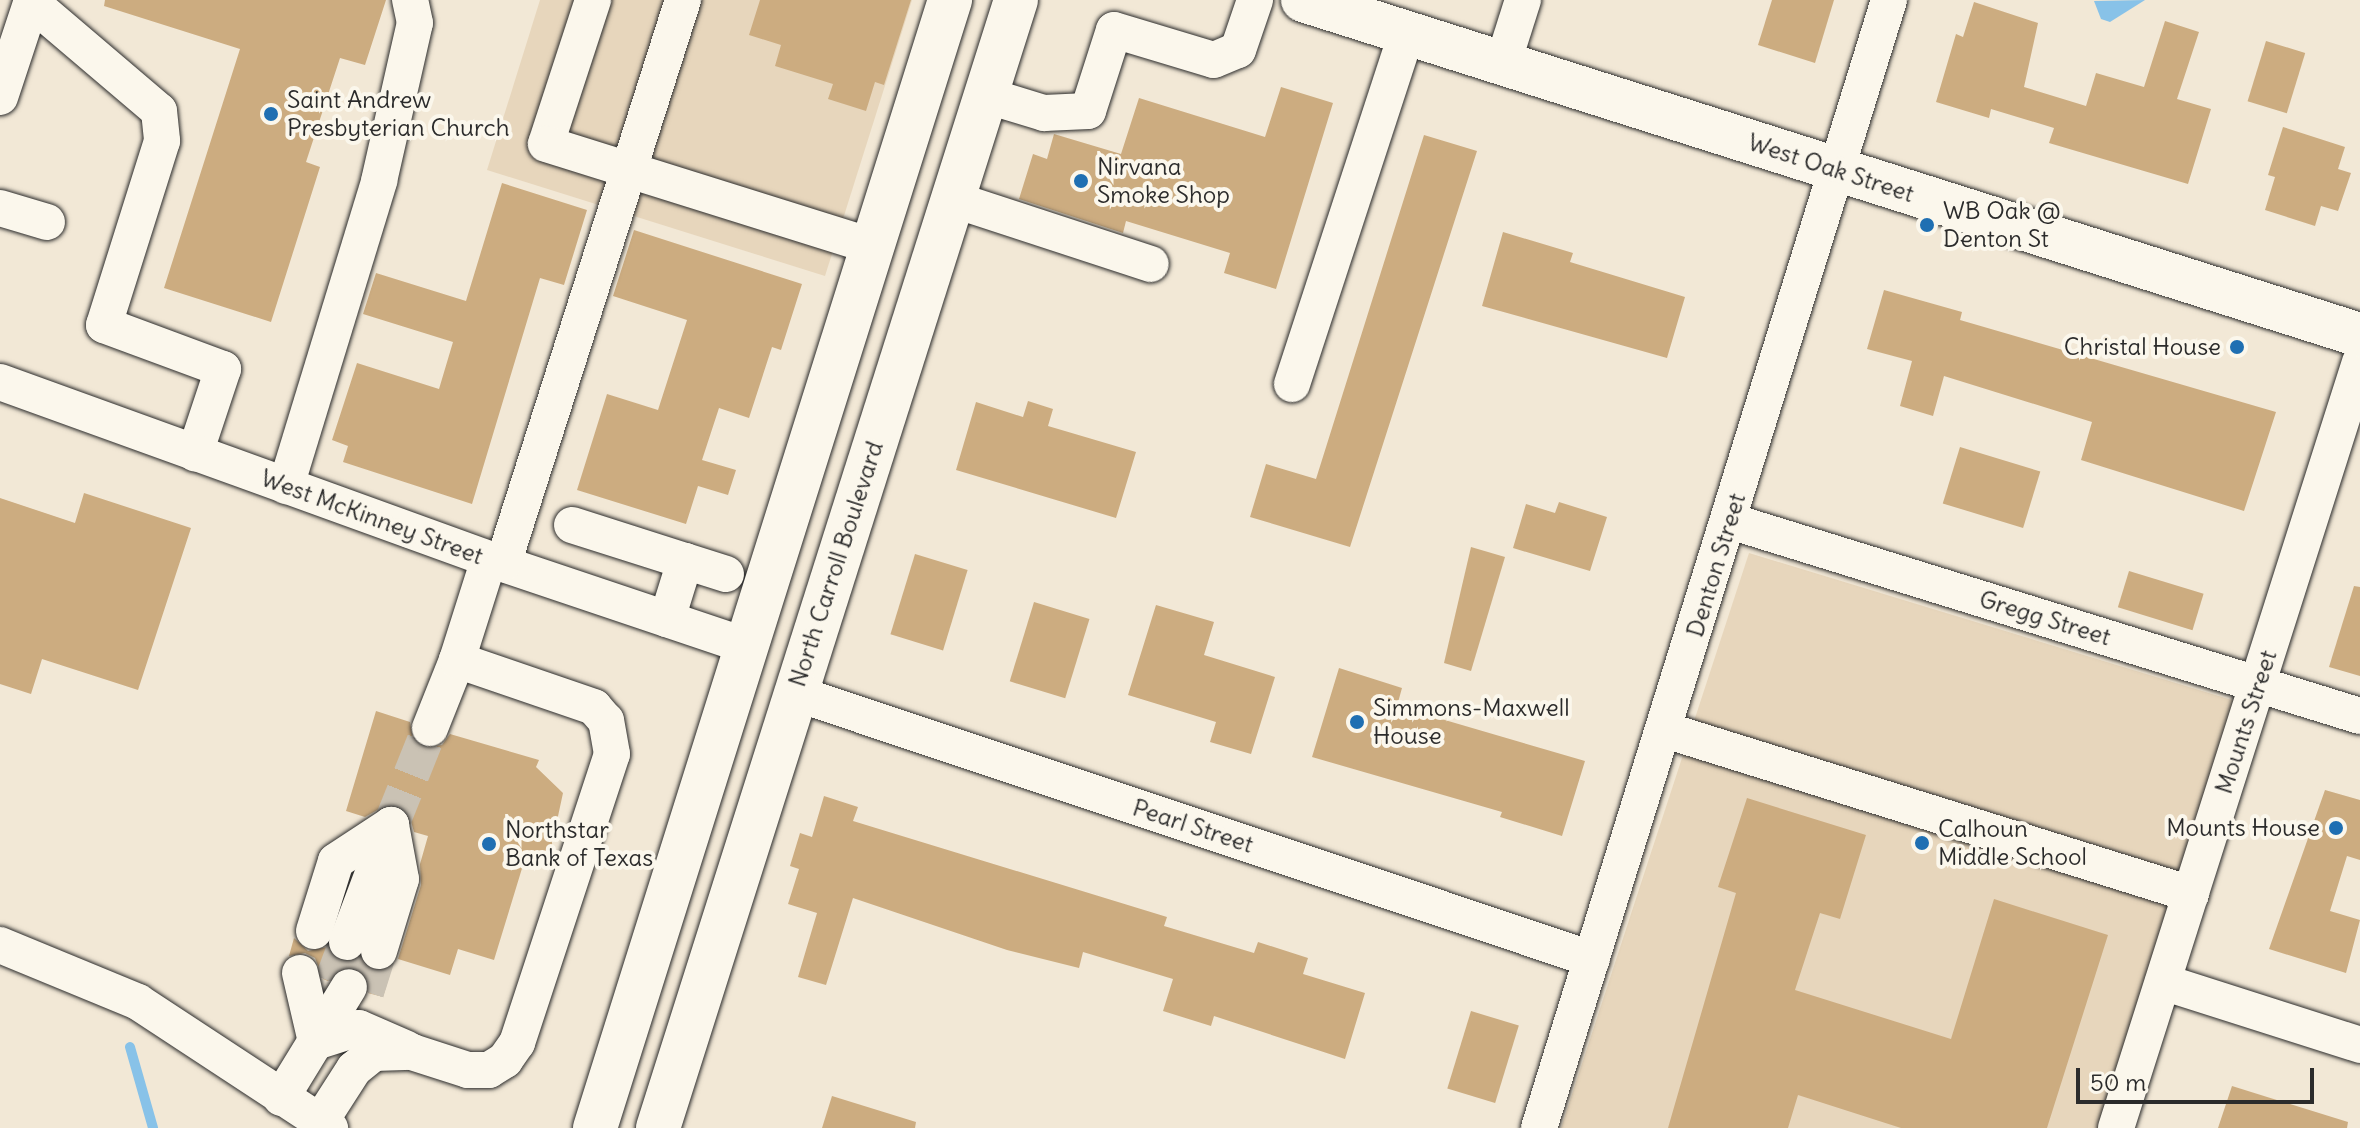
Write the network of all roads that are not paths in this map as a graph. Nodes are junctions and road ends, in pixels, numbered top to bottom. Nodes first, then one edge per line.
1 (410, 0) edge
2 (593, 0) edge
3 (683, 0) edge
4 (950, 0) edge
5 (1016, 0) edge
6 (1255, 0) edge
7 (1303, 0) edge
8 (1523, 0) edge
9 (1889, 0) edge
10 (31, 1) edge
11 (1395, 20) edge
12 (1503, 63) junction
13 (985, 95) junction
14 (0, 97) edge
15 (628, 169) junction
16 (1839, 171) junction
17 (952, 199) junction
18 (0, 208) edge
19 (47, 222) dead end
20 (872, 246) junction
21 (1151, 264) dead end
22 (2360, 335) edge
23 (2360, 362) edge
24 (0, 382) edge
25 (1292, 384) dead end
26 (195, 453) junction
27 (286, 486) junction
28 (1730, 521) junction
29 (572, 525) dead end
30 (685, 561) junction
31 (496, 562) junction
32 (726, 574) dead end
33 (667, 619) junction
34 (746, 646) junction
35 (457, 660) junction
36 (2258, 684) junction
37 (795, 693) junction
38 (2360, 716) edge
39 (430, 728) tunnel mouth
40 (1665, 730) junction
41 (757, 815) junction
42 (2191, 894) junction
43 (346, 941) joint
44 (0, 945) edge
45 (1592, 959) junction
46 (2163, 982) junction
47 (316, 1042) junction
48 (2360, 1045) edge
49 (412, 1052) junction
50 (281, 1098) junction
51 (325, 1125) edge
52 (595, 1128) edge
53 (658, 1128) edge
54 (1539, 1128) edge
55 (2116, 1128) edge

1 - 27 street
2 - 15 street
3 - 15 street
4 - 20 main road
5 - 13 main road, North Carroll Boulevard
6 - 13 street
7 - 11 main road, West Oak Street
8 - 12 street
9 - 16 street, Denton Street
10 - 14 street
10 - 26 street
11 - 12 main road, West Oak Street
11 - 25 street
12 - 16 main road, West Oak Street
13 - 17 main road, North Carroll Boulevard
15 - 20 street
15 - 31 street
16 - 22 main road, West Oak Street
16 - 28 street, Denton Street
17 - 21 street
17 - 37 main road, North Carroll Boulevard
18 - 19 street
20 - 34 main road
23 - 36 street, Mounts Street
24 - 26 street, West McKinney Street
26 - 27 street, West McKinney Street
27 - 31 street, West McKinney Street
28 - 36 street, Gregg Street
28 - 40 street, Denton Street
29 - 30 street
30 - 32 street
30 - 33 street
31 - 33 street, West McKinney Street
31 - 35 street
33 - 34 street, West McKinney Street
34 - 41 main road
34 - 52 main road
35 - 39 street
35 - 49 street
36 - 38 street, Gregg Street
36 - 42 street, Mounts Street
37 - 41 main road, North Carroll Boulevard
37 - 45 street, Pearl Street
40 - 42 street
40 - 45 street, Denton Street
41 - 53 main road, North Carroll Boulevard
42 - 46 street, Mounts Street
43 - 43 street
44 - 50 street
45 - 54 street, Denton Street
46 - 48 street
46 - 55 street, Mounts Street
47 - 47 street
47 - 49 street
47 - 50 street
49 - 51 street
50 - 51 street

